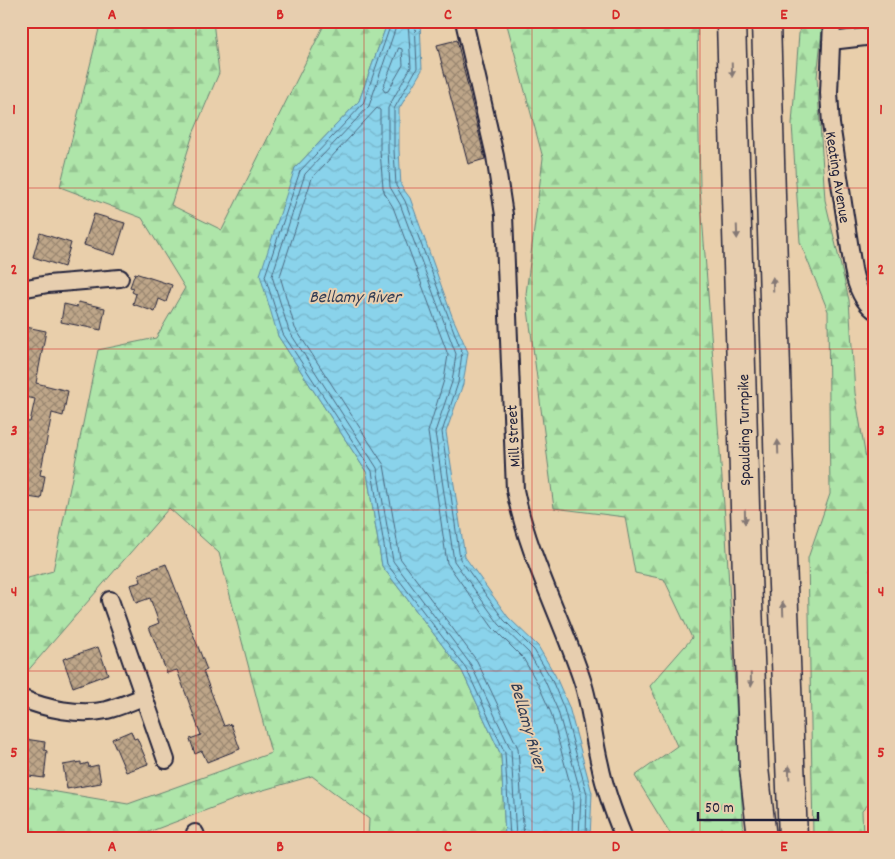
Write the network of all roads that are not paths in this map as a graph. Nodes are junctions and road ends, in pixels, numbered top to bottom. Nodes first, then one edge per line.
1 (464, 21) edge
2 (731, 21) edge
3 (766, 21) edge
4 (832, 21) edge
5 (874, 36) edge
6 (831, 41) junction
7 (120, 278) dead end
8 (21, 289) edge
9 (872, 309) edge
10 (110, 600) dead end
11 (144, 697) junction
12 (21, 698) edge
13 (166, 760) dead end
14 (624, 838) edge
15 (762, 838) edge
16 (792, 838) edge

1 - 14 street, Mill Street
2 -> 15 highway, Spaulding Turnpike
16 -> 3 highway, Spaulding Turnpike
4 - 6 street, Keating Avenue
5 - 6 street
6 - 9 street, Keating Avenue
7 - 8 street
10 - 11 street
11 - 12 street
11 - 13 street

